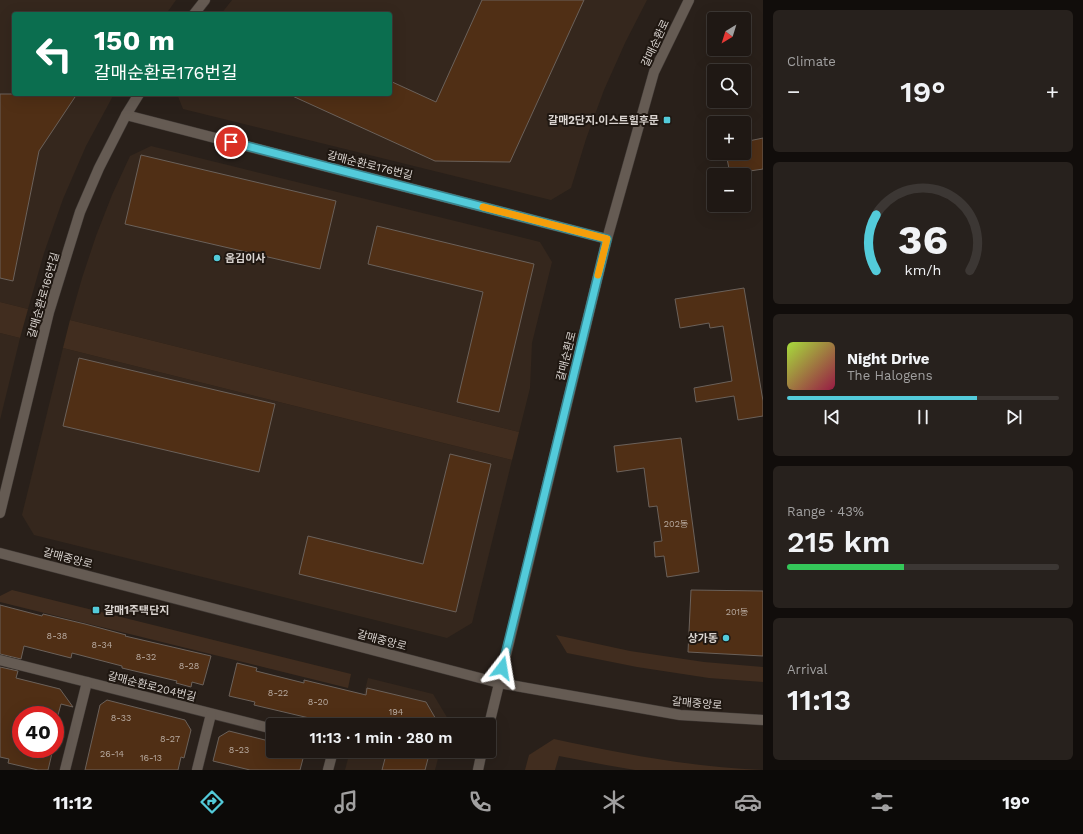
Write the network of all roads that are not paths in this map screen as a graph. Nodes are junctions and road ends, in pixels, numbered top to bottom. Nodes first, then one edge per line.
1 (205, 0) edge
2 (689, 0) edge
3 (196, 12) edge
4 (138, 96) edge
5 (126, 115) junction
6 (607, 239) junction
7 (0, 512) edge
8 (0, 553) edge
9 (0, 660) edge
10 (87, 682) junction
11 (499, 683) junction
12 (211, 714) junction
13 (491, 718) edge
14 (763, 720) edge
15 (266, 727) edge
16 (331, 758) edge
17 (481, 758) edge
18 (65, 770) edge
19 (197, 770) edge
20 (328, 770) edge
21 (478, 770) edge

1 - 3 street
2 - 6 street, 갈매순환로
4 - 5 street, 갈매순환로166번길
5 - 6 street, 갈매순환로176번길
5 - 7 street, 갈매순환로166번길
6 - 11 street, 갈매순환로
8 - 11 street, 갈매중앙로
9 - 10 street, 갈매순환로204번길
10 - 12 street, 갈매순환로204번길
10 - 18 street
11 - 13 street, 갈매순환로
11 - 14 street, 갈매중앙로
12 - 15 street, 갈매순환로204번길
12 - 19 street
16 - 20 street
17 - 21 street

